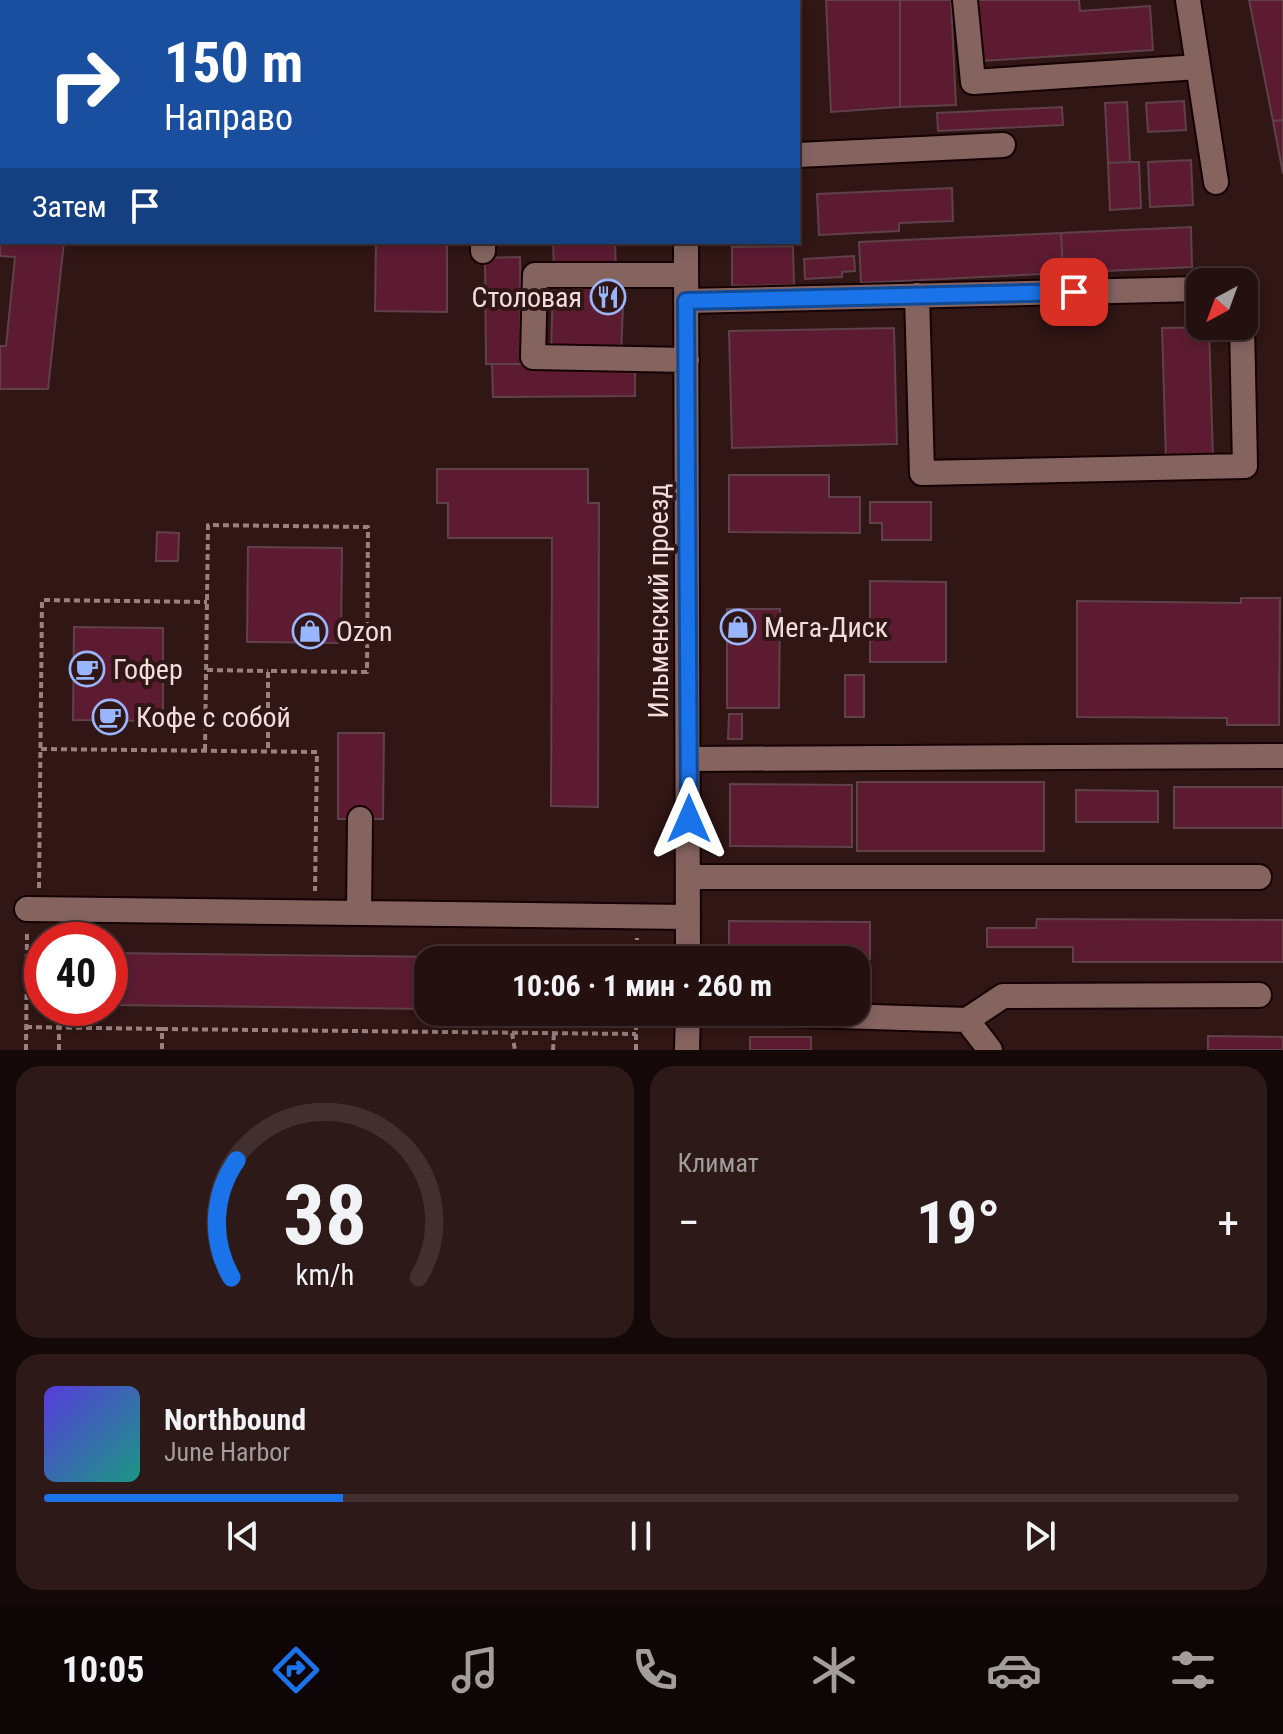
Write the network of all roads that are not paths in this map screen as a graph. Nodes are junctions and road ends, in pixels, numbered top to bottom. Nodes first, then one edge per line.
1 (965, 0) edge
2 (1188, 0) edge
3 (1198, 67) junction
4 (1003, 145) dead end
5 (800, 155) edge
6 (1216, 182) dead end
7 (686, 244) edge
8 (686, 275) junction
9 (1186, 289) edge
10 (917, 295) junction
11 (686, 301) junction
12 (1242, 340) edge
13 (687, 360) junction
14 (1283, 756) edge
15 (689, 759) junction
16 (360, 819) dead end
17 (689, 877) junction
18 (1259, 877) dead end
19 (33, 910) road end
20 (359, 913) junction
21 (688, 917) junction
22 (688, 946) edge
23 (1259, 995) dead end
24 (870, 1017) edge
25 (967, 1020) junction
26 (688, 1026) edge
27 (687, 1050) edge
28 (990, 1050) edge

1 - 3 street
2 - 3 street
3 - 6 street
4 - 5 street
7 - 8 street, Ильменский проезд
8 - 11 street, Ильменский проезд
8 - 13 street
9 - 10 street
10 - 11 street
10 - 12 street
11 - 13 street, Ильменский проезд
13 - 15 street, Ильменский проезд
14 - 15 street
15 - 17 street, Ильменский проезд
16 - 20 street
17 - 18 street
17 - 21 street, Ильменский проезд
19 - 20 street
20 - 21 street
21 - 22 street, Ильменский проезд
23 - 25 street
24 - 25 street
25 - 28 street
26 - 27 street

